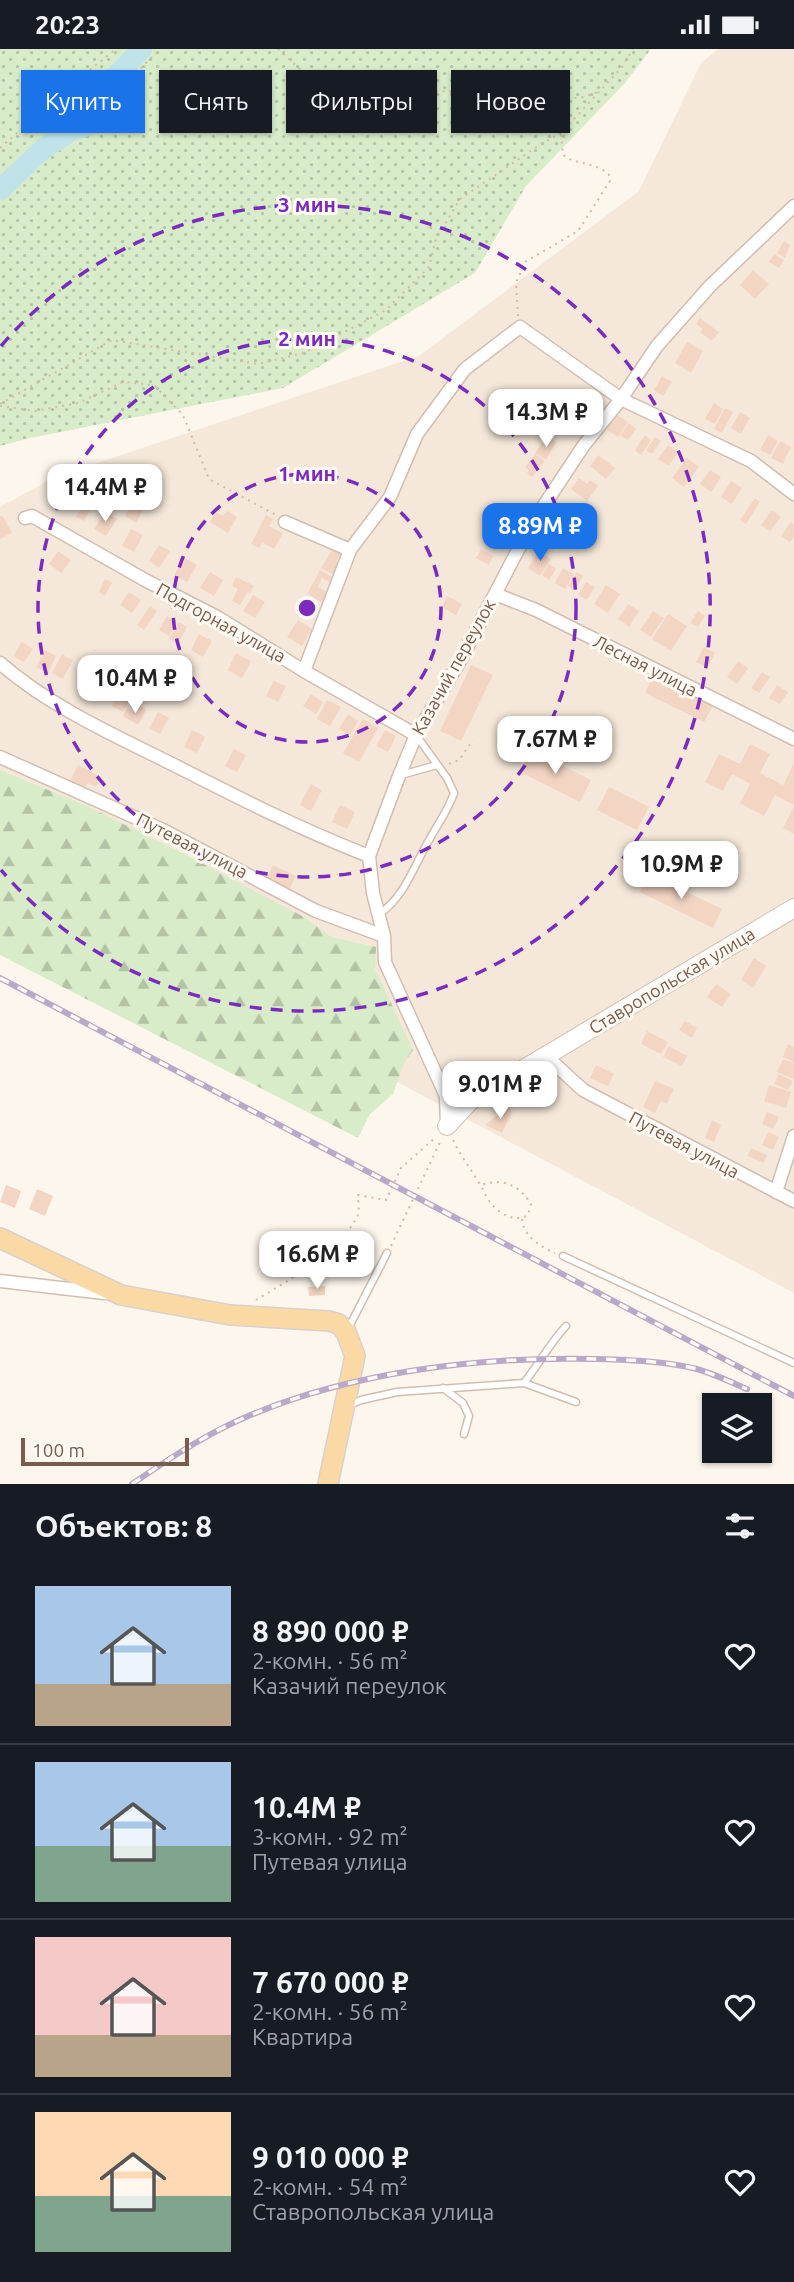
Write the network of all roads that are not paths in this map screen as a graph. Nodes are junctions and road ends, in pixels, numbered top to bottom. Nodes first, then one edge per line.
1 (792, 211) edge
2 (621, 399) junction
3 (794, 494) edge
4 (25, 518) dead end
5 (285, 521) road end
6 (350, 550) junction
7 (495, 594) junction
8 (0, 663) edge
9 (304, 671) junction
10 (416, 735) junction
11 (794, 740) edge
12 (0, 757) edge
13 (438, 765) junction
14 (399, 776) junction
15 (369, 856) junction
16 (794, 908) edge
17 (379, 914) junction
18 (384, 936) junction
19 (547, 1056) junction
20 (447, 1126) joint
21 (794, 1136) edge
22 (776, 1192) junction
23 (794, 1201) edge
24 (0, 1238) edge
25 (387, 1253) road end
26 (563, 1255) road end
27 (0, 1281) edge
28 (121, 1295) junction
29 (566, 1326) dead end
30 (346, 1332) junction
31 (794, 1363) edge
32 (524, 1383) junction
33 (443, 1388) junction
34 (576, 1402) dead end
35 (342, 1409) junction
36 (464, 1434) dead end
37 (328, 1484) edge

1 - 2 street, Казачий переулок
2 - 3 street
2 - 6 street
2 - 7 street, Казачий переулок
4 - 9 street, Подгорная улица
5 - 6 street
6 - 9 street
7 - 10 street, Казачий переулок
7 - 11 street, Лесная улица
8 - 15 street
9 - 10 street, Подгорная улица
10 - 13 lane
10 - 14 street, Казачий переулок
12 - 18 street, Путевая улица
13 - 14 lane
13 - 17 lane
14 - 15 street, Казачий переулок
15 - 17 street, Казачий переулок
16 - 19 street, Ставропольская улица
17 - 18 street, Казачий переулок
18 - 20 street, Казачий переулок
19 - 20 street, Ставропольская улица
19 - 22 street, Путевая улица
21 - 22 street
22 - 23 street, Путевая улица
24 - 28 main road
25 - 30 lane
26 - 31 lane
27 - 28 street
28 - 30 main road
29 - 32 lane
30 - 35 main road
32 - 33 lane
32 - 34 lane
33 - 35 lane
33 - 36 lane
35 - 37 main road

